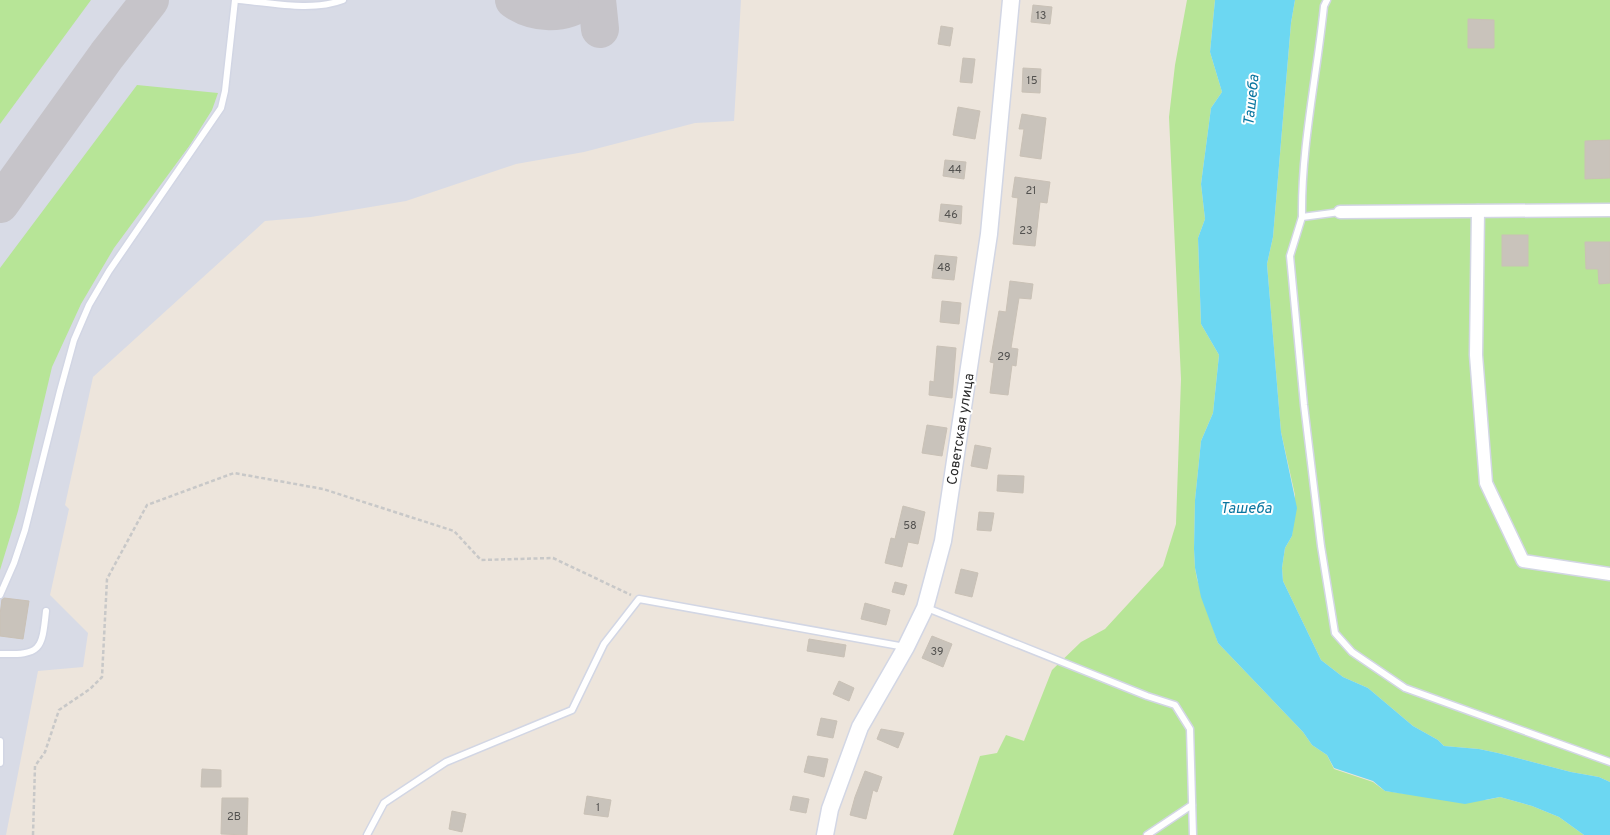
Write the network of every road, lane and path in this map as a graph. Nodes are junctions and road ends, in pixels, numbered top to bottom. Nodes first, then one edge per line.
1 (235, 0) edge
2 (239, 0) edge
3 (343, 0) edge
4 (1011, 0) edge
5 (1327, 0) edge
6 (1610, 210) edge
7 (1478, 211) junction
8 (1340, 212) joint
9 (1302, 217) junction
10 (1610, 574) edge
11 (0, 595) edge
12 (639, 599) junction
13 (925, 608) junction
14 (46, 611) dead end
15 (906, 647) junction
16 (0, 654) edge
17 (0, 741) edge
18 (0, 762) edge
19 (1610, 762) edge
20 (1192, 805) junction
21 (33, 835) edge
22 (367, 835) edge
23 (825, 835) edge
24 (1148, 835) edge
25 (1193, 835) edge

1 - 11 lane
2 - 3 lane
4 - 13 street, Советская улица
5 - 9 lane
6 - 7 street
7 - 8 street
7 - 10 street
8 - 9 lane
9 - 19 lane
12 - 15 lane
12 - 21 path
12 - 22 lane
13 - 15 street, Советская улица
13 - 20 lane
14 - 16 lane
15 - 23 street, Советская улица
17 - 18 lane
20 - 24 lane
20 - 25 lane

